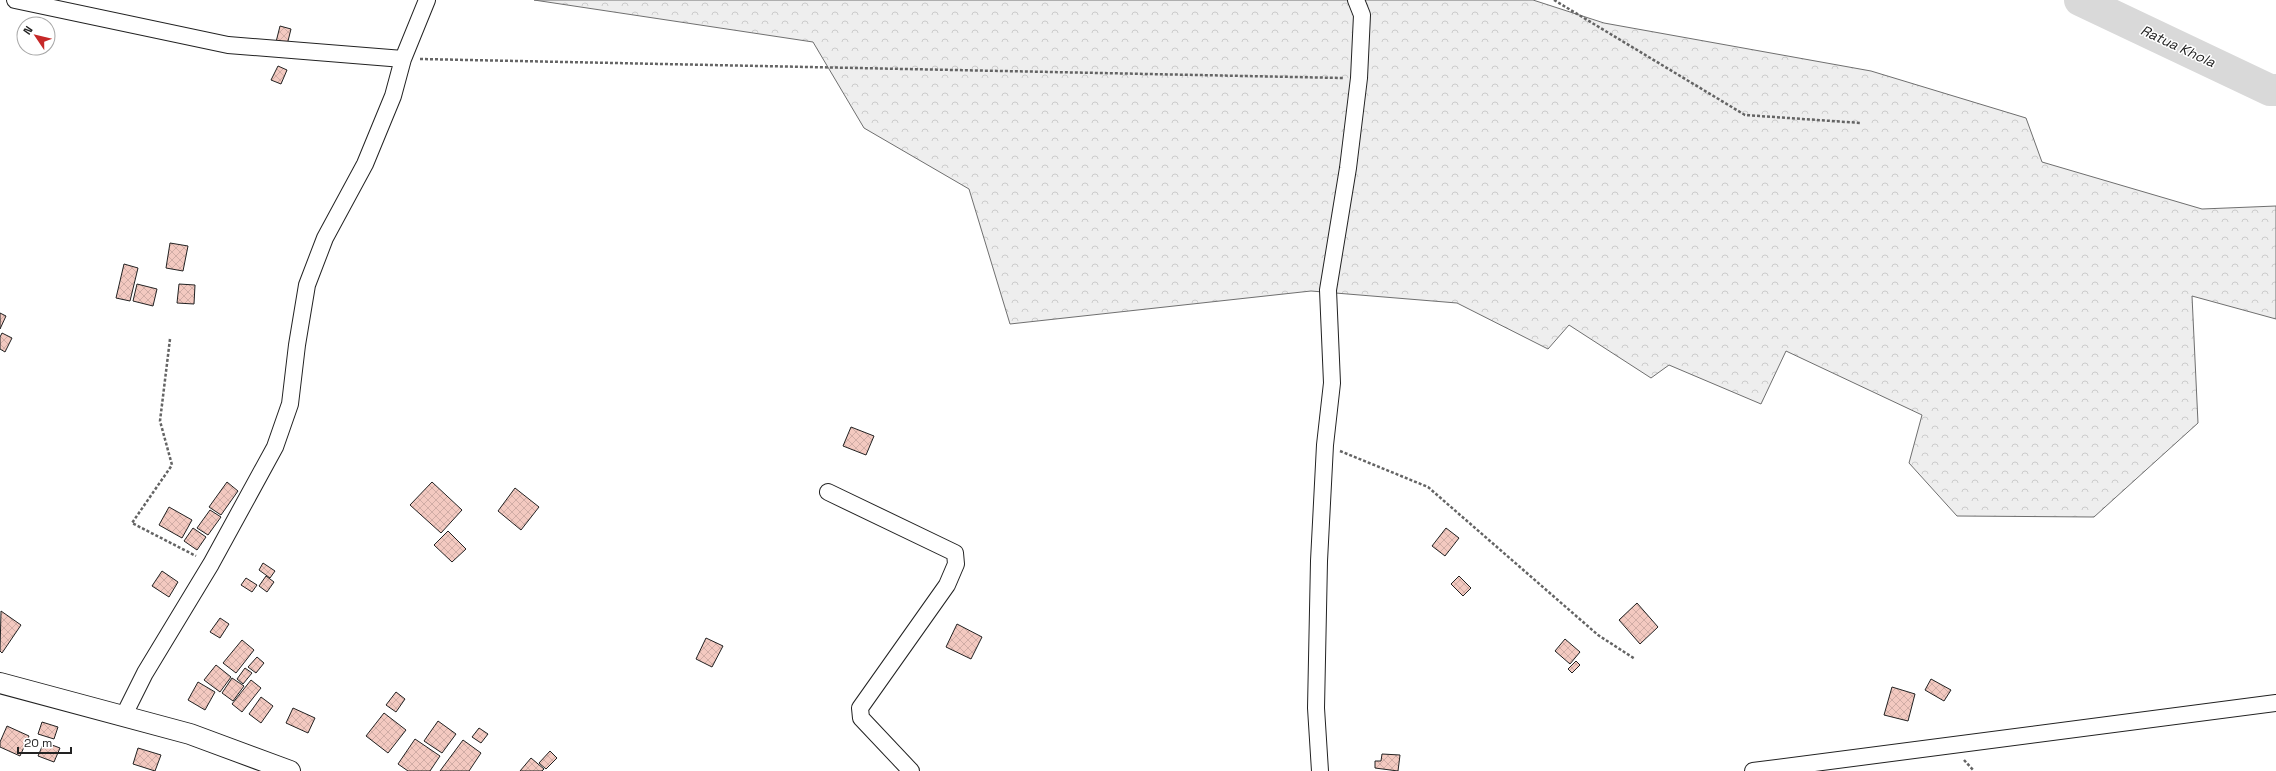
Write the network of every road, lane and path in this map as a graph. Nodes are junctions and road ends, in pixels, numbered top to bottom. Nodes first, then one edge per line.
1 (15, 0) edge
2 (427, 0) edge
3 (1356, 0) edge
4 (1554, 0) edge
5 (403, 59) junction
6 (1359, 78) junction
7 (1861, 123) dead end
8 (170, 339) dead end
9 (1325, 445) junction
10 (828, 492) dead end
11 (211, 564) junction
12 (1635, 659) dead end
13 (0, 683) edge
14 (2276, 703) edge
15 (124, 715) junction
16 (290, 771) edge
17 (911, 771) edge
18 (1320, 771) edge
19 (1753, 771) edge

1 - 5 street
2 - 5 street
3 - 6 street
4 - 7 path
5 - 6 path
5 - 11 street
6 - 9 street
8 - 11 path
9 - 12 path
9 - 18 street
10 - 17 street
11 - 15 street
13 - 15 street
14 - 19 street
15 - 16 street

